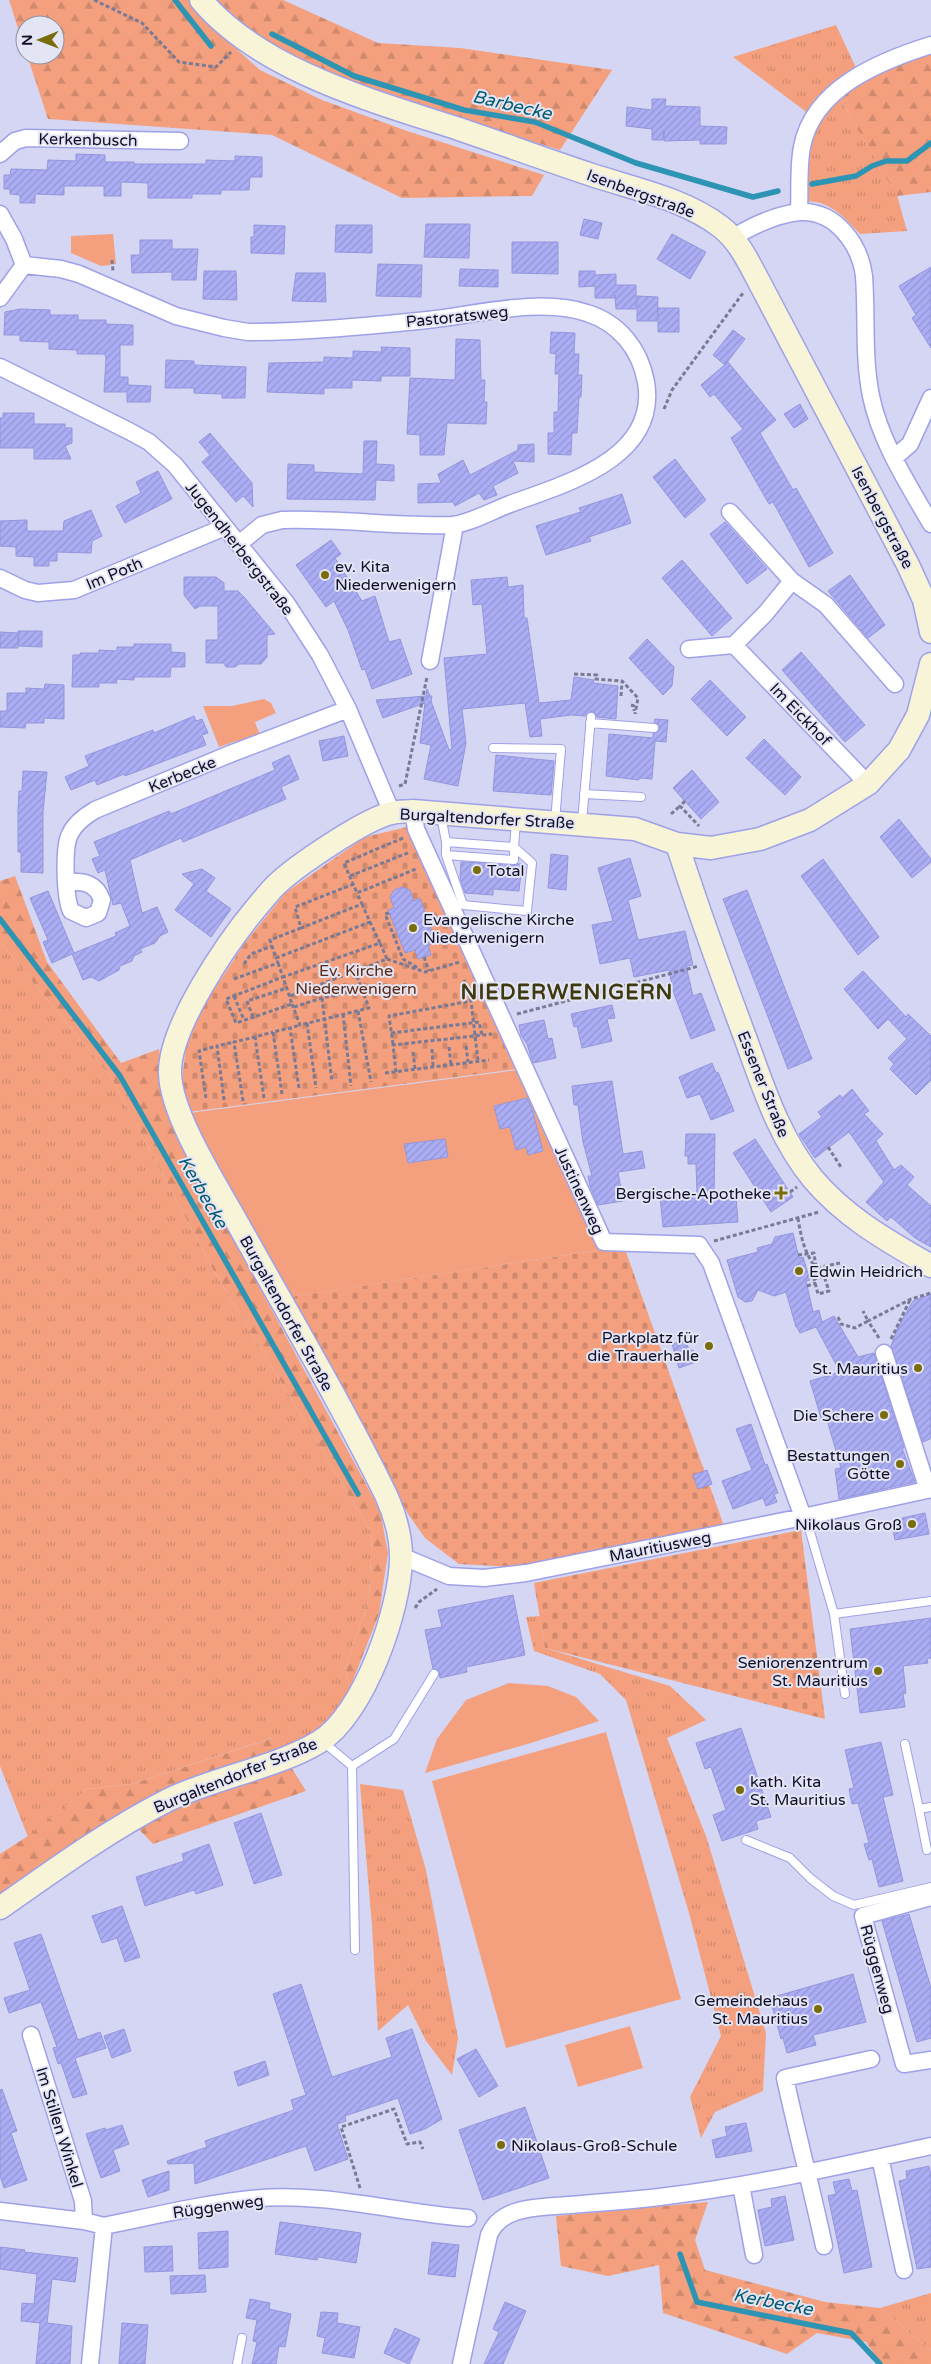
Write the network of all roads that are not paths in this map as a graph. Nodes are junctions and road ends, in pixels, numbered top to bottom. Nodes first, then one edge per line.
1 (201, 0) edge
2 (931, 45) edge
3 (180, 141) dead end
4 (0, 154) edge
5 (799, 212) junction
6 (0, 214) edge
7 (732, 238) junction
8 (24, 265) junction
9 (0, 298) edge
10 (0, 367) edge
11 (931, 398) edge
12 (894, 458) junction
13 (730, 512) dead end
14 (931, 524) edge
15 (455, 525) junction
16 (225, 527) junction
17 (240, 544) junction
18 (0, 578) edge
19 (792, 581) junction
20 (931, 632) edge
21 (734, 645) junction
22 (689, 649) dead end
23 (430, 661) road end
24 (931, 664) edge
25 (895, 684) dead end
26 (928, 690) edge
27 (348, 709) junction
28 (654, 728) dead end
29 (493, 748) dead end
30 (868, 784) junction
31 (584, 794) junction
32 (641, 797) dead end
33 (396, 805) junction
34 (441, 814) junction
35 (517, 819) junction
36 (555, 822) junction
37 (581, 824) junction
38 (446, 842) junction
39 (677, 844) junction
40 (514, 847) junction
41 (446, 855) junction
42 (67, 882) dead end
43 (931, 1266) edge
44 (882, 1346) road end
45 (927, 1490) edge
46 (803, 1517) junction
47 (401, 1556) junction
48 (931, 1601) edge
49 (834, 1614) junction
50 (434, 1674) dead end
51 (845, 1694) dead end
52 (321, 1741) junction
53 (905, 1744) dead end
54 (352, 1766) junction
55 (931, 1807) edge
56 (918, 1809) junction
57 (746, 1840) dead end
58 (927, 1850) dead end
59 (931, 1887) edge
60 (931, 1897) edge
61 (0, 1908) edge
62 (355, 1950) dead end
63 (31, 2035) dead end
64 (871, 2059) dead end
65 (931, 2060) edge
66 (931, 2146) edge
67 (880, 2157) junction
68 (809, 2172) junction
69 (741, 2185) junction
70 (0, 2211) edge
71 (468, 2218) dead end
72 (84, 2221) junction
73 (104, 2226) junction
74 (824, 2246) dead end
75 (754, 2255) dead end
76 (904, 2270) dead end
77 (242, 2338) dead end
78 (90, 2364) edge
79 (237, 2364) edge
80 (461, 2364) edge

1 - 7 main road, Isenbergstraße
2 - 5 street
3 - 4 street, Kerkenbusch
5 - 7 street
5 - 12 street
6 - 8 street
7 - 20 main road, Isenbergstraße
8 - 9 street
8 - 15 street, Pastoratsweg
10 - 16 street, Jugendherbergstraße
11 - 12 street
12 - 14 street
13 - 19 street
15 - 17 street, Pastoratsweg
15 - 23 street
16 - 17 street, Jugendherbergstraße
16 - 18 street, Im Poth
17 - 27 street, Jugendherbergstraße
19 - 21 street
19 - 25 street
21 - 22 street
21 - 30 street, Im Eickhof
24 - 26 main road
26 - 30 main road, Burgaltendorfer Straße
27 - 33 street, Jugendherbergstraße
27 - 42 street, Kerbecke
28 - 31 lane
29 - 36 lane
30 - 39 main road, Burgaltendorfer Straße
31 - 32 lane
31 - 37 lane
33 - 34 main road, Burgaltendorfer Straße
33 - 46 street, Justinenweg
33 - 47 main road, Burgaltendorfer Straße
34 - 35 main road, Burgaltendorfer Straße
34 - 38 lane
35 - 36 main road, Burgaltendorfer Straße
35 - 40 lane
36 - 37 main road, Burgaltendorfer Straße
37 - 39 main road, Burgaltendorfer Straße
38 - 40 lane
38 - 41 lane
39 - 43 main road, Essener Straße
40 - 41 lane
40 - 41 lane
44 - 45 street
45 - 46 street, Mauritiusweg
46 - 47 street, Mauritiusweg
46 - 49 lane
47 - 52 main road, Burgaltendorfer Straße
48 - 49 lane
49 - 51 lane
50 - 54 lane
52 - 54 lane
52 - 61 main road, Burgaltendorfer Straße
53 - 56 lane
54 - 62 lane
55 - 56 lane
56 - 58 lane
57 - 59 lane
60 - 65 street, Rüggenweg
63 - 72 street, Im Stillen Winkel
64 - 68 street
66 - 67 street
67 - 68 street
67 - 76 street
68 - 69 street
68 - 74 street
69 - 75 street
69 - 80 street
70 - 72 street, Rüggenweg
71 - 73 street, Rüggenweg
72 - 73 street, Rüggenweg
73 - 78 street
77 - 79 lane

